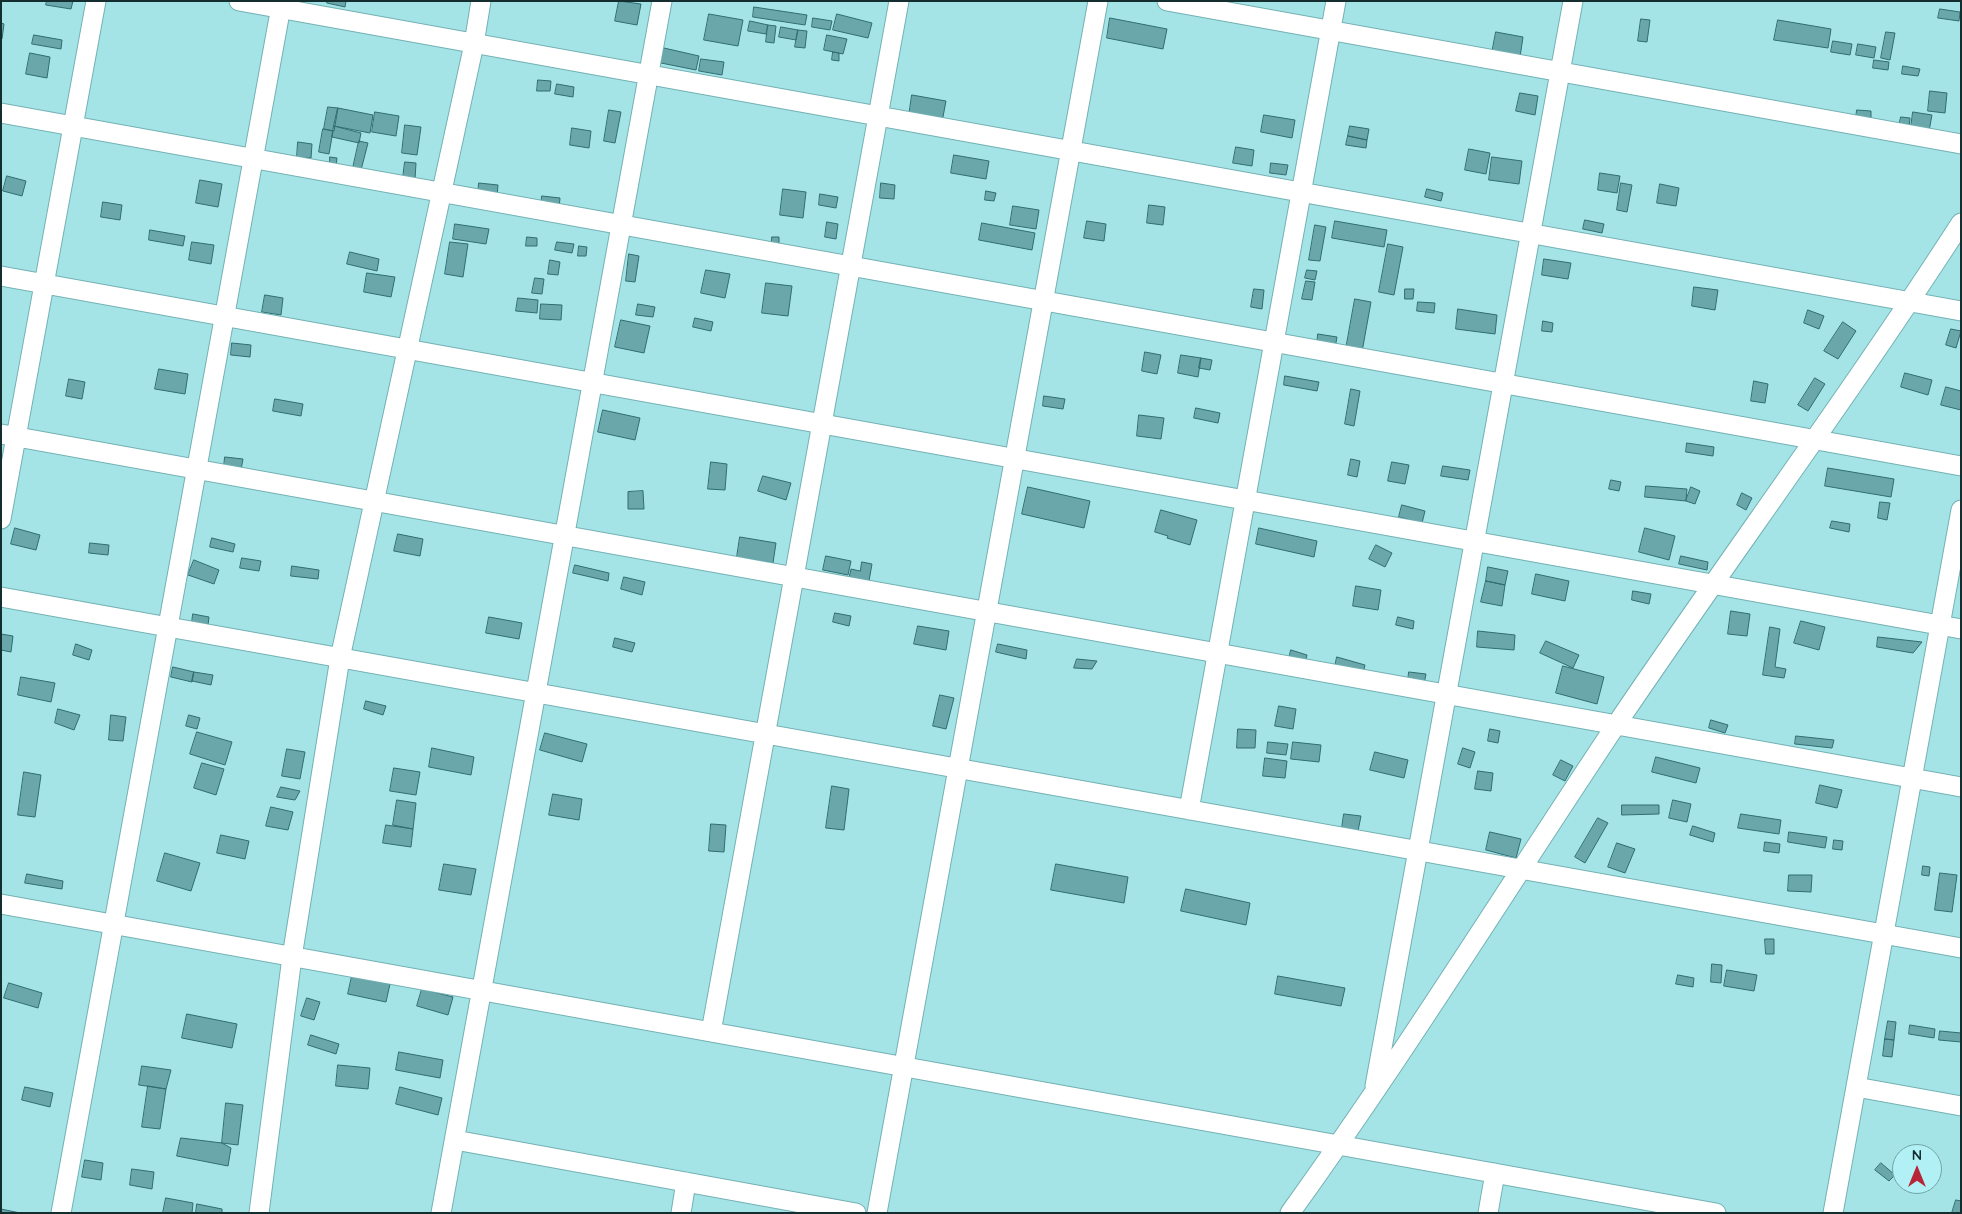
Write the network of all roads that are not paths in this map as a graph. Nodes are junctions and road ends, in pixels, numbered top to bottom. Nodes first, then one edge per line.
1 (96, 1) edge
2 (239, 1) edge
3 (481, 1) edge
4 (662, 1) edge
5 (899, 1) edge
6 (1098, 1) edge
7 (1167, 1) edge
8 (1336, 1) edge
9 (1573, 1) edge
10 (282, 5) edge
11 (1330, 31) junction
12 (474, 44) junction
13 (1560, 72) junction
14 (649, 75) junction
15 (1, 113) edge
16 (878, 116) junction
17 (73, 126) junction
18 (1961, 144) edge
19 (1070, 151) junction
20 (254, 159) junction
21 (441, 192) junction
22 (1301, 192) junction
23 (1961, 223) edge
24 (622, 225) junction
25 (1530, 234) junction
26 (851, 266) junction
27 (1, 276) edge
28 (44, 284) junction
29 (1043, 300) junction
30 (1910, 302) junction
31 (1961, 311) edge
32 (225, 316) junction
33 (1274, 342) junction
34 (407, 349) junction
35 (593, 382) junction
36 (1503, 383) junction
37 (822, 424) junction
38 (9, 436) edge
39 (1815, 439) junction
40 (1014, 458) junction
41 (1961, 466) edge
42 (197, 470) junction
43 (1245, 500) junction
44 (374, 502) junction
45 (1961, 510) edge
46 (1, 519) edge
47 (565, 536) junction
48 (1474, 541) junction
49 (794, 577) junction
50 (1714, 584) junction
51 (1, 597) edge
52 (986, 612) junction
53 (1940, 625) junction
54 (168, 627) junction
55 (1961, 629) edge
56 (1217, 653) junction
57 (340, 658) junction
58 (536, 693) junction
59 (1446, 695) junction
60 (1616, 725) junction
61 (766, 734) junction
62 (958, 769) junction
63 (1912, 778) junction
64 (1961, 787) edge
65 (1188, 810) junction
66 (1418, 851) junction
67 (1520, 869) junction
68 (1, 904) edge
69 (114, 925) junction
70 (1884, 934) junction
71 (1961, 948) edge
72 (292, 957) junction
73 (482, 991) junction
74 (711, 1032) junction
75 (904, 1066) junction
76 (1856, 1087) junction
77 (1374, 1094) junction
78 (1961, 1106) edge
79 (455, 1140) junction
80 (1339, 1145) junction
81 (1495, 1173) junction
82 (686, 1182) junction
83 (62, 1213) edge
84 (259, 1213) edge
85 (442, 1213) edge
86 (680, 1213) edge
87 (856, 1213) edge
88 (877, 1213) edge
89 (1290, 1213) edge
90 (1488, 1213) edge
91 (1716, 1213) edge
92 (1833, 1213) edge

1 - 17 street
2 - 10 street
3 - 12 street
4 - 14 street
5 - 16 street
6 - 19 street
7 - 11 street
8 - 11 street
9 - 13 street
10 - 12 street
10 - 20 street
11 - 13 street
11 - 22 street
12 - 14 street
12 - 21 street
13 - 18 street
13 - 25 street
14 - 16 street
14 - 24 street
15 - 17 street
16 - 19 street
16 - 26 street
17 - 20 street
17 - 28 street
19 - 22 street
19 - 29 street
20 - 21 street
20 - 32 street
21 - 24 street
21 - 34 street
22 - 25 street
22 - 33 street
23 - 30 street
24 - 26 street
24 - 35 street
25 - 30 street
25 - 36 street
26 - 29 street
26 - 37 street
27 - 28 street
28 - 32 street
28 - 38 street
29 - 33 street
29 - 40 street
30 - 31 street
30 - 39 street
32 - 34 street
32 - 42 street
33 - 36 street
33 - 43 street
34 - 35 street
34 - 44 street
35 - 37 street
35 - 47 street
36 - 39 street
36 - 48 street
37 - 40 street
37 - 49 street
38 - 42 street
38 - 46 street
39 - 41 street
39 - 50 street
40 - 43 street
40 - 52 street
42 - 44 street
42 - 54 street
43 - 48 street
43 - 56 street
44 - 47 street
44 - 57 street
45 - 53 street
47 - 49 street
47 - 58 street
48 - 50 street
48 - 59 street
49 - 52 street
49 - 61 street
50 - 53 street
50 - 60 street
51 - 54 street
52 - 56 street
52 - 62 street
53 - 55 street
53 - 63 street
54 - 57 street
54 - 69 street
56 - 59 street
56 - 65 street
57 - 58 street
57 - 72 street
58 - 61 street
58 - 73 street
59 - 60 street
59 - 66 street
60 - 63 street
60 - 67 street
61 - 62 street
61 - 74 street
62 - 65 street
62 - 75 street
63 - 64 street
63 - 70 street
65 - 66 street
66 - 67 street
66 - 77 street
67 - 70 street
67 - 77 street
68 - 69 street
69 - 72 street
69 - 83 street
70 - 71 street
70 - 76 street
72 - 73 street
72 - 84 street
73 - 74 street
73 - 79 street
74 - 75 street
75 - 80 street
75 - 88 street
76 - 78 street
76 - 92 street
77 - 80 street
79 - 82 street
79 - 85 street
80 - 81 street
80 - 89 street
81 - 90 street
81 - 91 street
82 - 86 street
82 - 87 street

